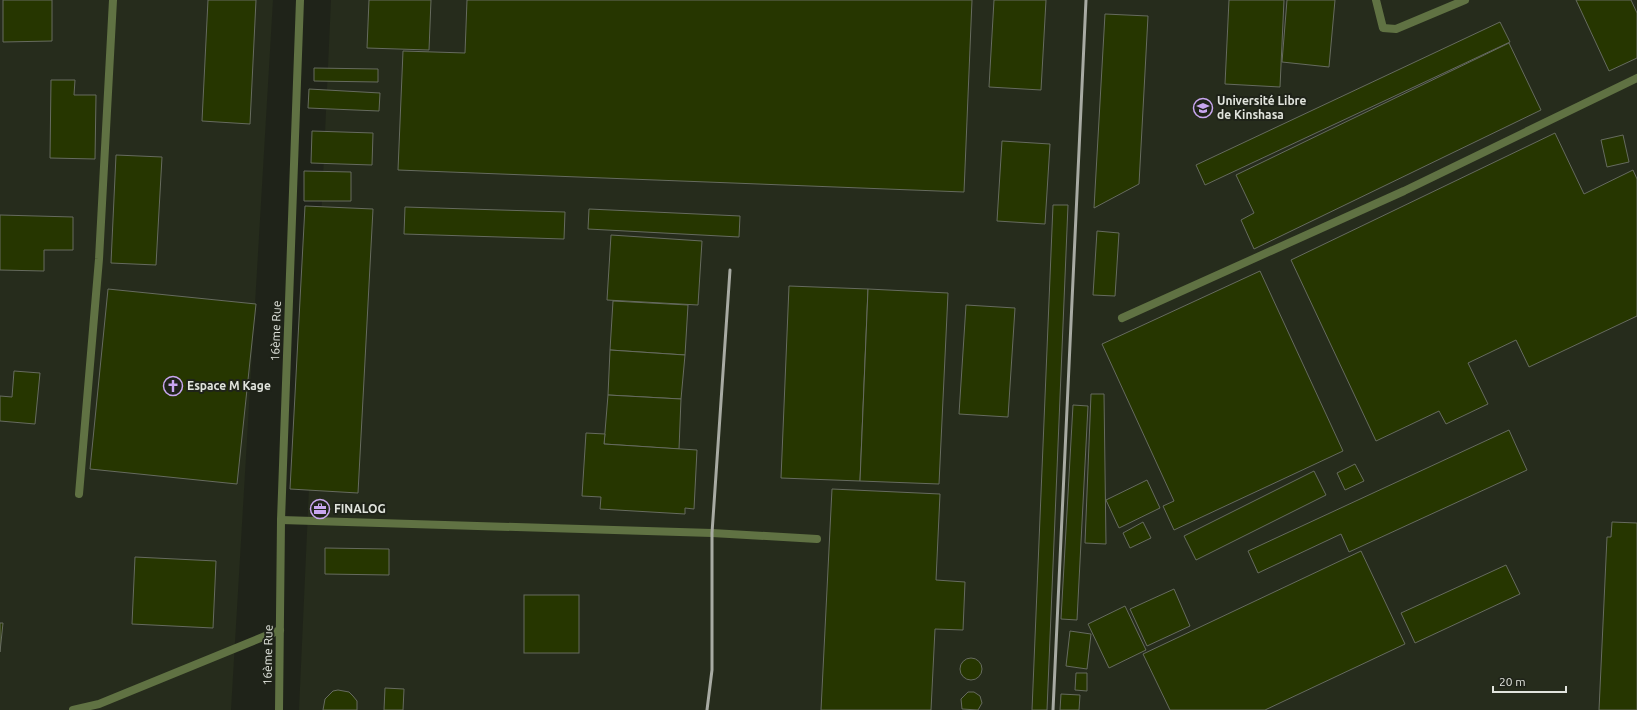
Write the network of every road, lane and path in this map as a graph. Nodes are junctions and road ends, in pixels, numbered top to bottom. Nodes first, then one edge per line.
1 (113, 0) edge
2 (300, 0) edge
3 (1376, 0) edge
4 (1465, 0) edge
5 (1637, 78) edge
6 (1122, 318) dead end
7 (79, 494) dead end
8 (281, 520) junction
9 (817, 539) dead end
10 (280, 630) junction
11 (73, 710) edge
12 (279, 710) edge

1 - 7 street
2 - 8 street, 16ème Rue
3 - 4 street
5 - 6 street
8 - 9 street
8 - 10 street, 16ème Rue
10 - 11 street
10 - 12 street, 16ème Rue

